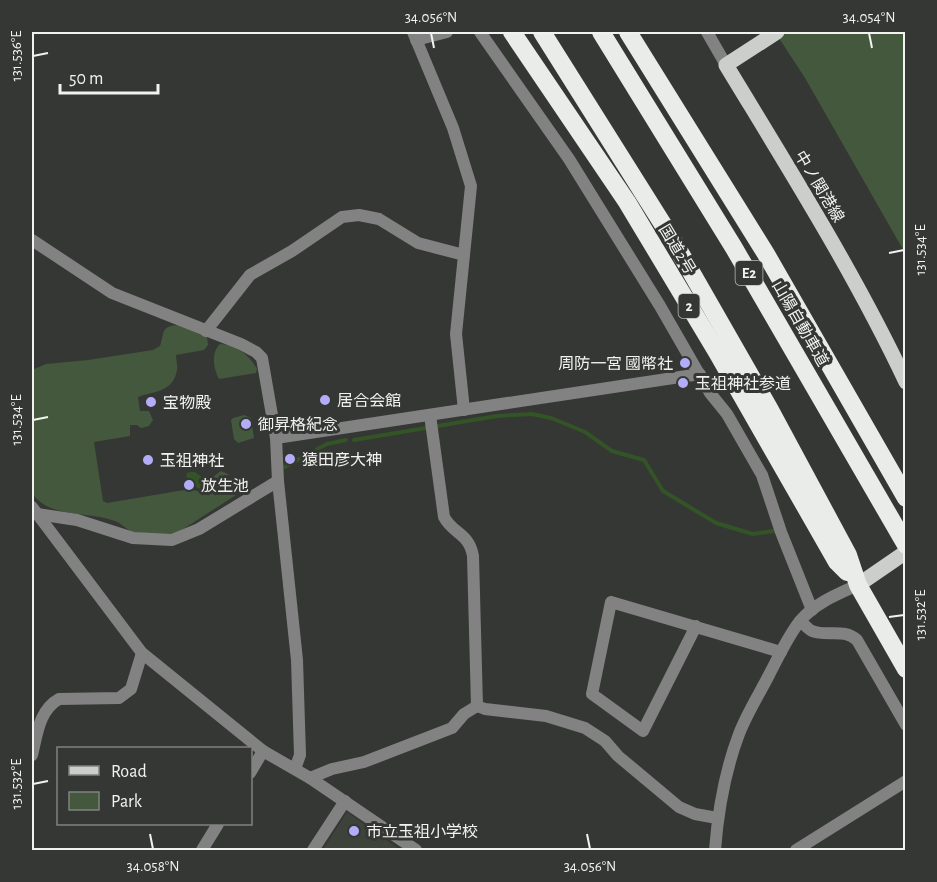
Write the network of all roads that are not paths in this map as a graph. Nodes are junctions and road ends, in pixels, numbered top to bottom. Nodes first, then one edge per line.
1 (447, 32) edge
2 (480, 32) edge
3 (512, 32) edge
4 (542, 32) edge
5 (601, 32) edge
6 (628, 32) edge
7 (706, 32) edge
8 (777, 32) edge
9 (415, 36) edge
10 (726, 65) junction
11 (32, 240) edge
12 (464, 255) junction
13 (206, 331) junction
14 (700, 374) junction
15 (906, 382) edge
16 (464, 410) junction
17 (430, 415) junction
18 (276, 438) junction
19 (278, 481) junction
20 (906, 498) edge
21 (34, 511) edge
22 (906, 545) edge
23 (906, 552) edge
24 (858, 585) junction
25 (812, 610) junction
26 (800, 621) junction
27 (696, 626) junction
28 (781, 652) junction
29 (142, 653) junction
30 (906, 669) edge
31 (477, 706) junction
32 (906, 725) edge
33 (262, 751) junction
34 (32, 755) edge
35 (252, 769) edge
36 (295, 769) junction
37 (310, 778) junction
38 (906, 781) edge
39 (345, 801) junction
40 (717, 818) junction
41 (217, 825) edge
42 (202, 850) edge
43 (313, 850) edge
44 (416, 850) edge
45 (715, 850) edge
46 (796, 850) edge

1 - 9 street
2 - 14 street
3 - 24 highway, 国道2号 / 2
4 - 24 highway, 国道2号 / 2
5 - 22 highway, 山陽自動車道 / E2
6 - 20 highway, 山陽自動車道 / E2
7 - 10 street
8 - 10 main road
9 - 12 street
10 - 15 main road, 中ノ関港線
11 - 13 street
12 - 13 street
12 - 16 street
13 - 18 street
14 - 16 street
14 - 25 street
16 - 17 street
17 - 18 street
17 - 31 street
18 - 19 street
19 - 21 street
19 - 36 street
21 - 29 street
23 - 24 main road
24 - 25 street
24 - 30 highway, 国道2号 / 2
25 - 26 street
26 - 28 street
26 - 32 street
27 - 27 street
27 - 28 street
28 - 40 street
29 - 33 street
29 - 34 street
31 - 37 street
31 - 40 street
33 - 35 street
33 - 36 street
36 - 37 street
37 - 39 street
38 - 46 street
39 - 43 street
39 - 44 street
40 - 45 street
41 - 42 street

